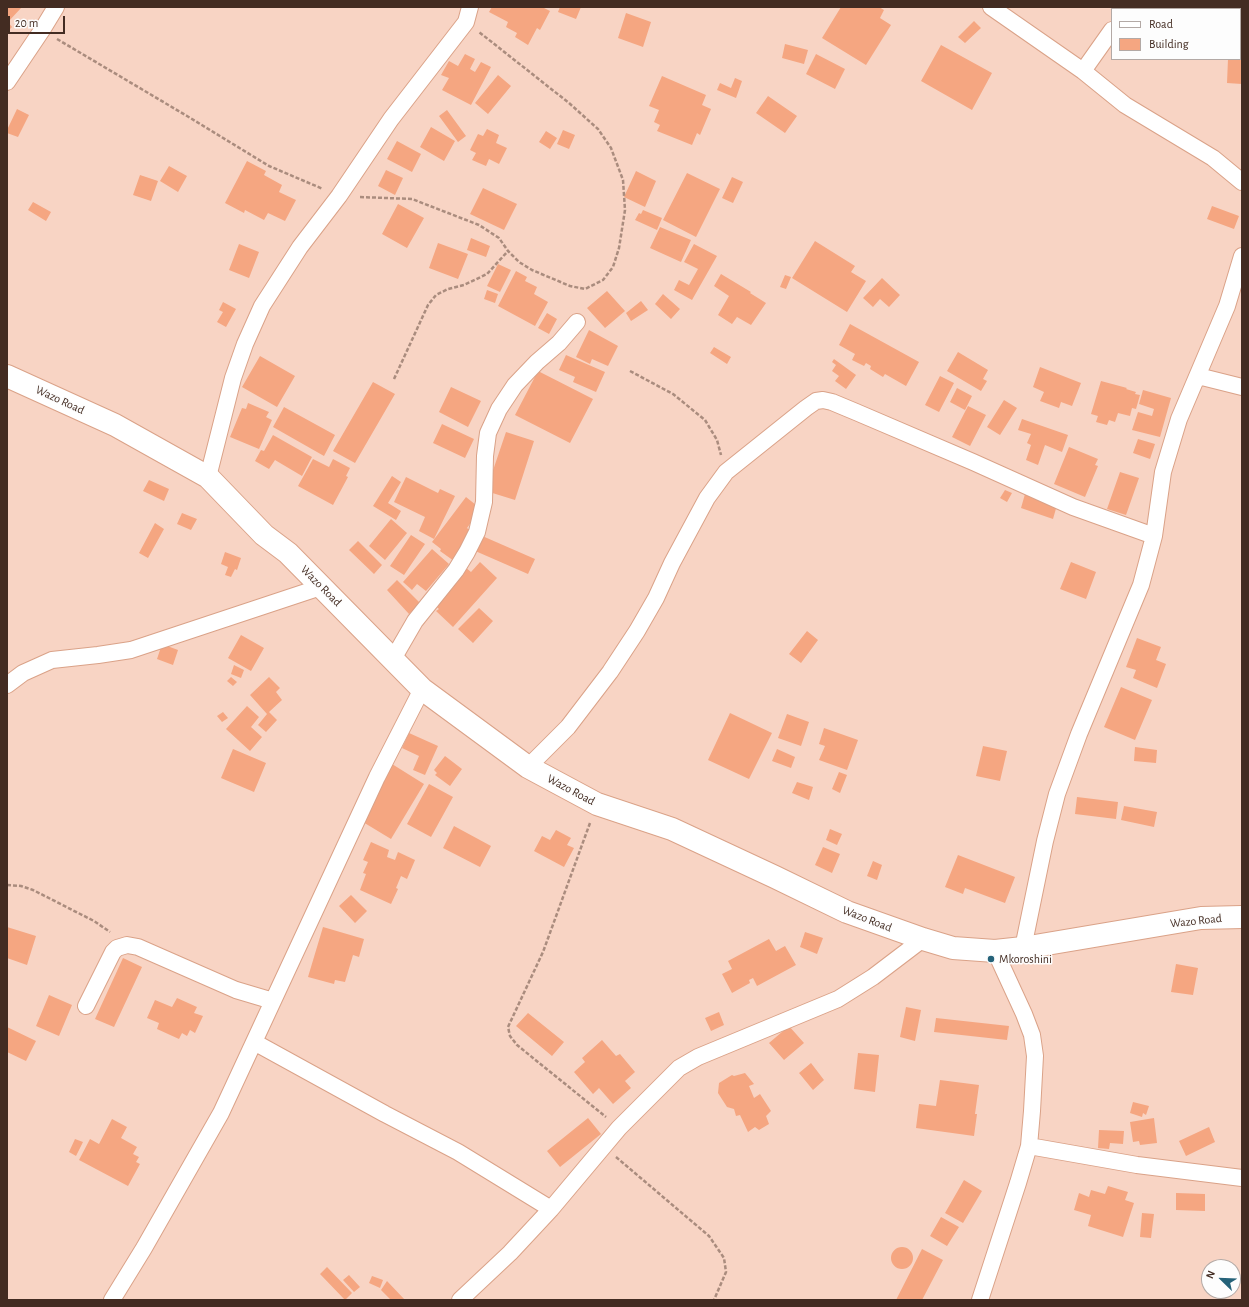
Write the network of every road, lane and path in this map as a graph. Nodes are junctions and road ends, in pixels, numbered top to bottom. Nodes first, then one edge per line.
1 (56, 7) edge
2 (991, 7) edge
3 (468, 15) edge
4 (42, 30) junction
5 (1111, 31) edge
6 (1083, 71) junction
7 (7, 82) edge
8 (1242, 182) edge
9 (339, 196) junction
10 (508, 251) junction
11 (1242, 256) edge
12 (577, 322) dead end
13 (630, 371) dead end
14 (7, 376) edge
15 (1198, 376) junction
16 (394, 379) dead end
17 (1242, 387) edge
18 (726, 472) junction
19 (208, 477) junction
20 (1154, 536) junction
21 (322, 587) junction
22 (393, 659) junction
23 (7, 685) edge
24 (422, 689) junction
25 (528, 767) junction
26 (597, 804) junction
27 (7, 885) edge
28 (1242, 917) edge
29 (923, 939) junction
30 (127, 945) junction
31 (1024, 948) junction
32 (995, 951) junction
33 (273, 1001) junction
34 (86, 1006) dead end
35 (254, 1042) junction
36 (619, 1128) junction
37 (603, 1146) junction
38 (1028, 1146) junction
39 (1242, 1178) edge
40 (551, 1209) junction
41 (465, 1298) edge
42 (112, 1300) edge
43 (714, 1300) edge
44 (980, 1300) edge

1 - 4 street
2 - 6 street
3 - 9 street
3 - 10 path
4 - 7 street
4 - 9 path
5 - 6 street
6 - 8 street
9 - 10 path
9 - 19 street
10 - 16 path
11 - 15 street
12 - 22 street
13 - 18 path
14 - 19 main road, Wazo Road
15 - 17 street
15 - 20 street
18 - 20 street
18 - 25 street
19 - 21 main road, Wazo Road
20 - 31 street
21 - 22 main road, Wazo Road
21 - 23 street
22 - 24 main road, Wazo Road
24 - 25 main road, Wazo Road
24 - 33 street
25 - 26 main road, Wazo Road
26 - 29 main road, Wazo Road
26 - 36 path
27 - 30 path
28 - 31 main road, Wazo Road
29 - 32 main road, Wazo Road
29 - 36 street
30 - 33 street
30 - 34 street
31 - 32 main road, Wazo Road
32 - 38 street
33 - 35 street
35 - 40 street
35 - 42 street
36 - 37 street
37 - 40 street
37 - 43 path
38 - 39 street
38 - 44 street
40 - 41 street

